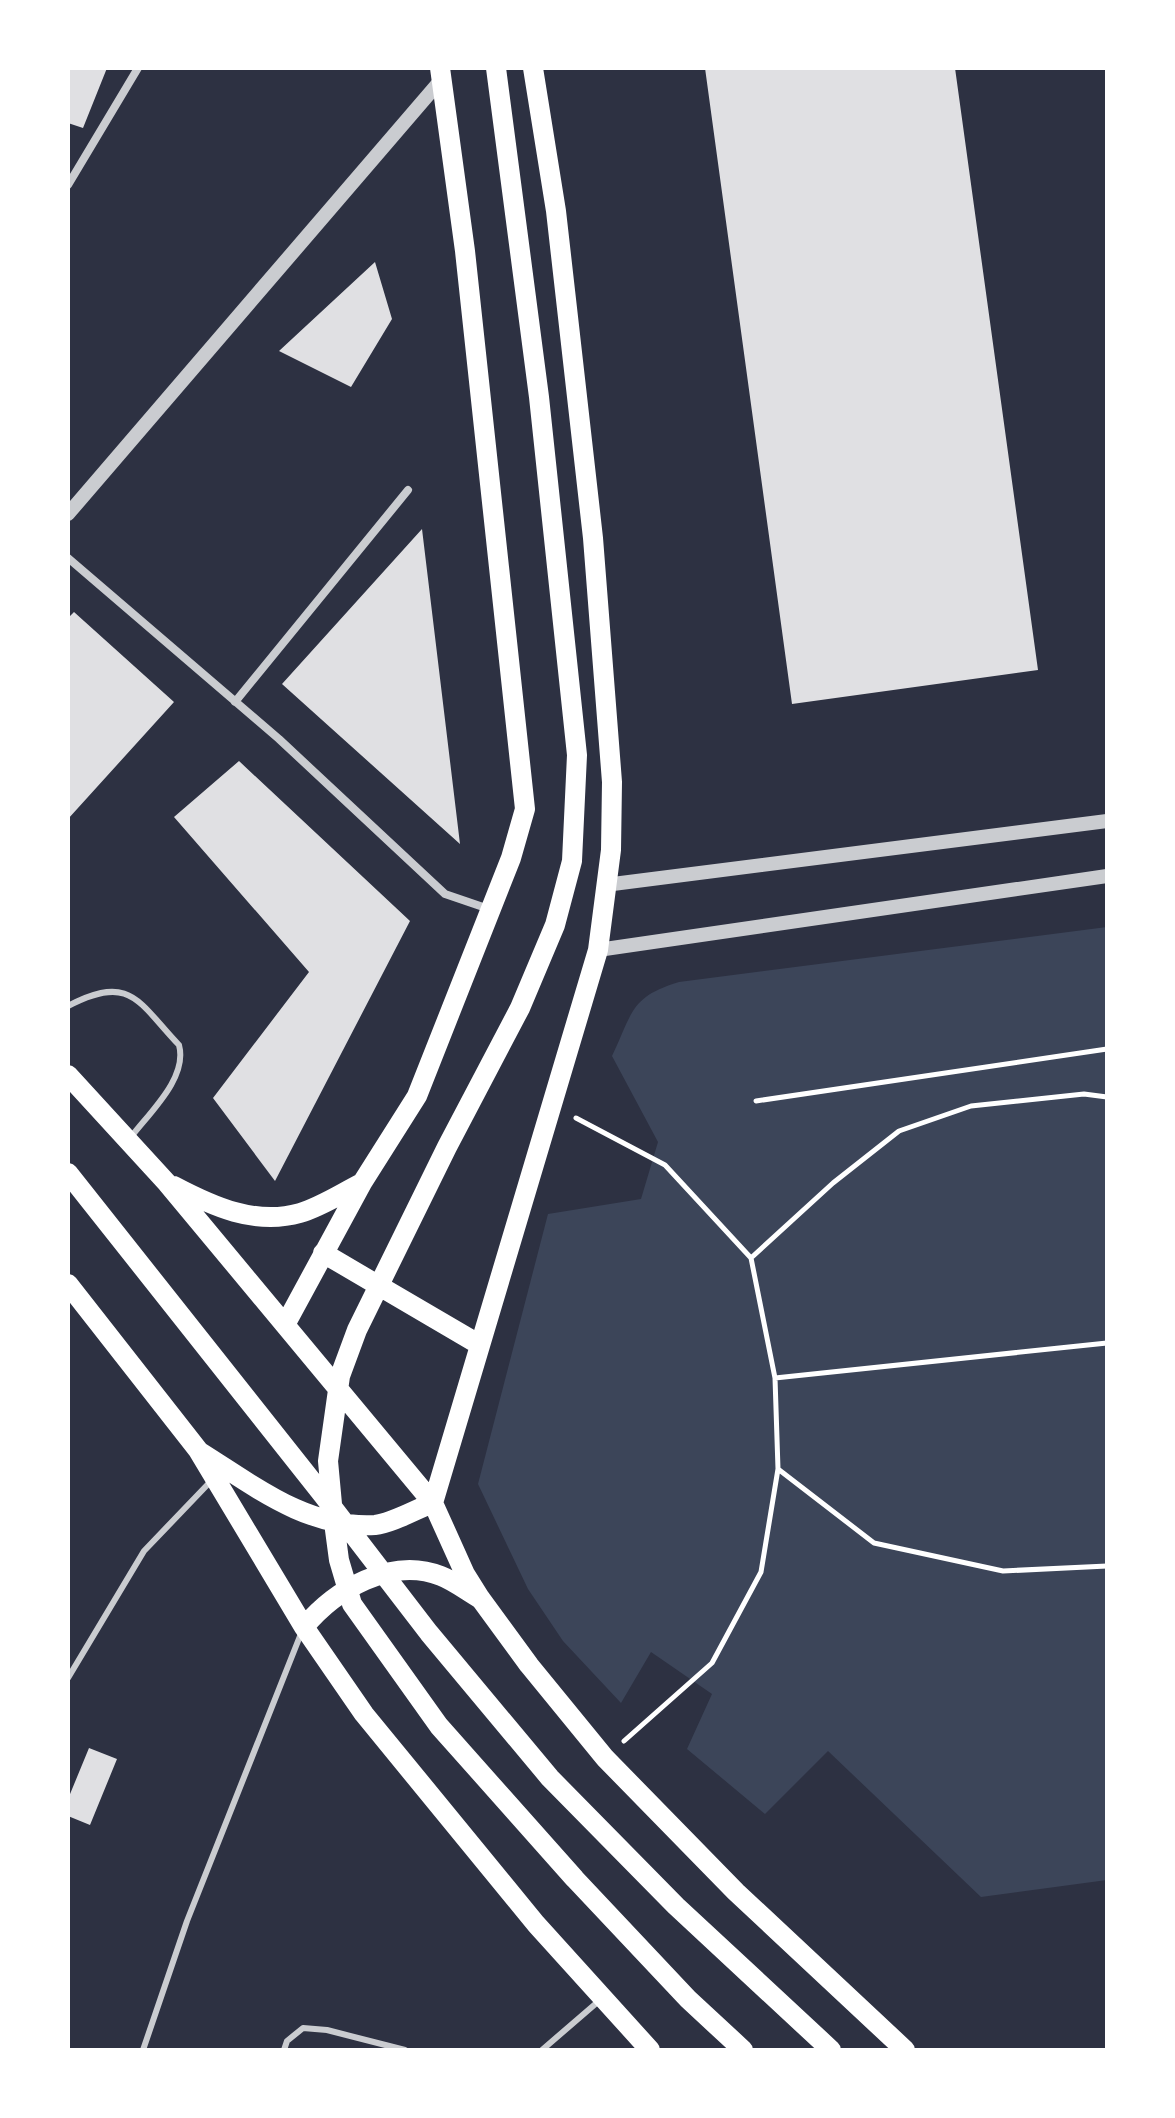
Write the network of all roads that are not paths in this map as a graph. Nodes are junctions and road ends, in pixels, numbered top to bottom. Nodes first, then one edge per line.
1 (138, 68) edge
2 (496, 68) edge
3 (533, 68) edge
4 (441, 74) edge
5 (68, 185) edge
6 (408, 490) dead end
7 (68, 514) edge
8 (68, 558) edge
9 (235, 702) junction
10 (1107, 821) edge
11 (1107, 876) edge
12 (605, 885) junction
13 (490, 910) junction
14 (598, 950) junction
15 (68, 1006) edge
16 (68, 1075) edge
17 (128, 1141) junction
18 (68, 1173) edge
19 (167, 1183) junction
20 (362, 1183) junction
21 (323, 1253) junction
22 (68, 1284) edge
23 (285, 1325) junction
24 (480, 1345) junction
25 (198, 1450) junction
26 (213, 1479) junction
27 (433, 1503) junction
28 (480, 1598) junction
29 (304, 1627) junction
30 (68, 1678) edge
31 (603, 1998) junction
32 (143, 2050) edge
33 (284, 2050) edge
34 (405, 2050) edge
35 (542, 2050) edge
36 (650, 2050) edge
37 (743, 2050) edge
38 (831, 2050) edge
39 (905, 2050) edge

1 - 5 street
2 - 37 main road
3 - 12 main road
4 - 7 street
4 - 13 main road
6 - 9 street
8 - 9 street
9 - 13 street
10 - 12 street
11 - 14 street
12 - 14 main road
13 - 20 main road
14 - 24 main road
15 - 17 lane
16 - 17 main road
17 - 19 main road
18 - 38 main road
19 - 20 main road
19 - 23 main road
20 - 21 main road
21 - 23 main road
21 - 24 main road
22 - 25 main road
23 - 27 main road
24 - 27 main road
25 - 26 main road
25 - 27 main road
26 - 29 main road
26 - 30 lane
27 - 28 main road
28 - 29 main road
28 - 39 main road
29 - 31 main road
29 - 32 lane
31 - 35 lane
31 - 36 main road
33 - 34 lane

